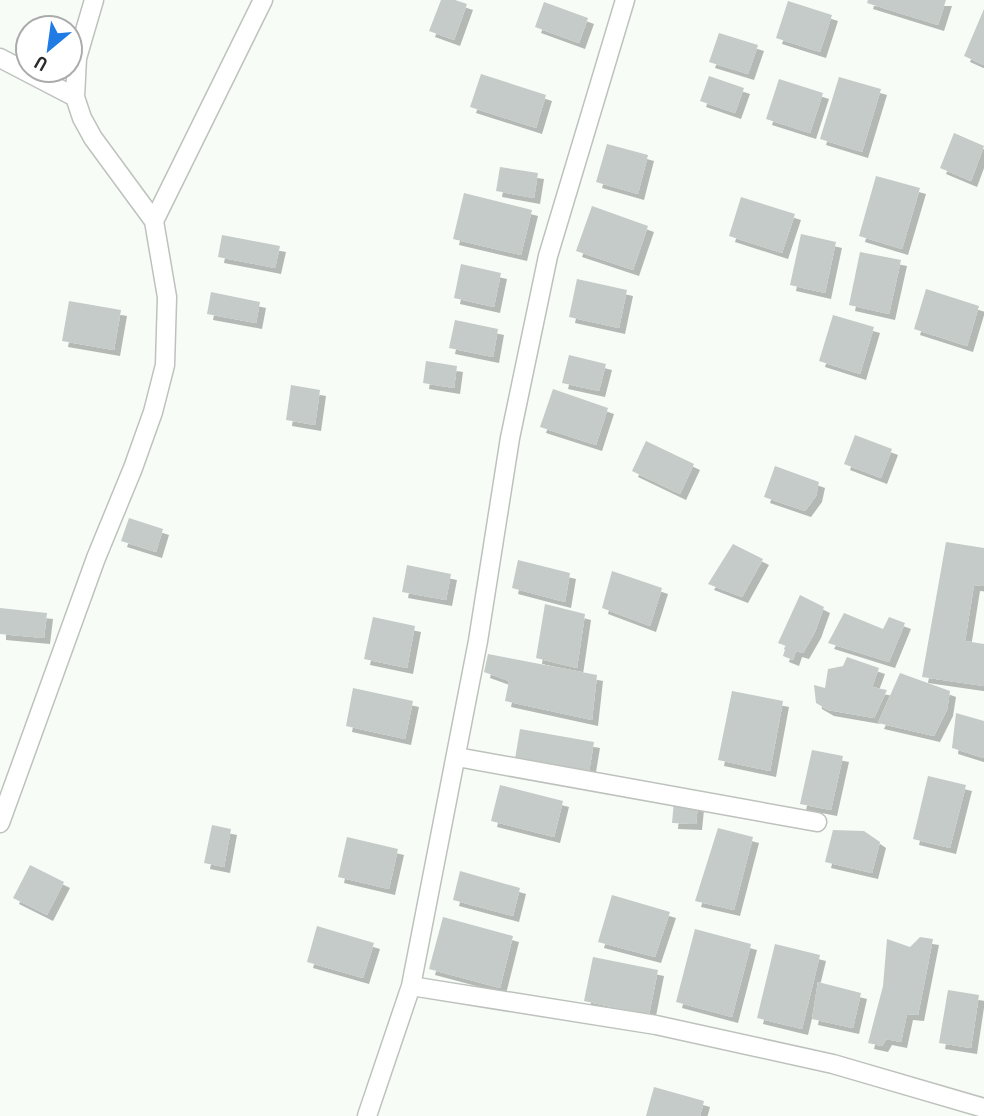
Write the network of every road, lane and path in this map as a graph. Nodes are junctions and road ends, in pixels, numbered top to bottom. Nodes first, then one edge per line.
1 (94, 0) edge
2 (263, 0) edge
3 (625, 0) edge
4 (0, 58) edge
5 (75, 97) junction
6 (154, 221) junction
7 (457, 757) junction
8 (817, 822) dead end
9 (0, 823) edge
10 (411, 986) junction
11 (984, 1108) edge
12 (367, 1116) edge

1 - 5 street
2 - 6 street
3 - 7 street
4 - 5 street
5 - 6 street
6 - 9 street
7 - 8 street
7 - 10 street
10 - 11 street
10 - 12 street

